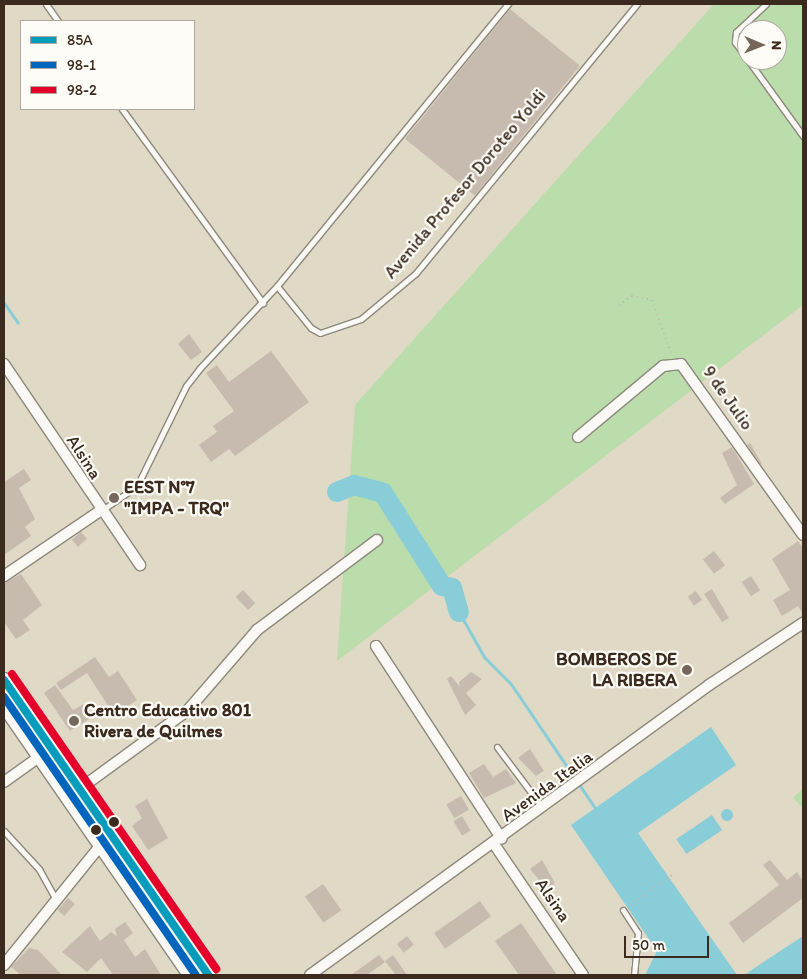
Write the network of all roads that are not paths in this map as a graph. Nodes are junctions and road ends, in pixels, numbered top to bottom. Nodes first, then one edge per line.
1 (46, 4) edge
2 (508, 4) edge
3 (637, 4) edge
4 (766, 4) edge
5 (57, 20) edge
6 (123, 110) edge
7 (803, 136) edge
8 (277, 286) junction
9 (263, 303) junction
10 (4, 365) edge
11 (578, 437) dead end
12 (100, 511) junction
13 (803, 535) edge
14 (377, 540) dead end
15 (140, 565) dead end
16 (4, 576) edge
17 (803, 623) edge
18 (376, 646) dead end
19 (4, 680) edge
20 (4, 705) edge
21 (497, 747) dead end
22 (39, 757) junction
23 (4, 782) edge
24 (78, 790) junction
25 (543, 810) junction
26 (98, 829) junction
27 (4, 831) edge
28 (498, 842) junction
29 (108, 848) junction
30 (56, 900) junction
31 (625, 908) road end
32 (4, 965) edge
33 (190, 975) edge
34 (208, 975) edge
35 (310, 975) edge
36 (583, 975) edge
37 (634, 975) edge

1 - 5 lane
2 - 8 lane
3 - 8 lane, Avenida Profesor Doroteo Yoldi
4 - 7 lane
6 - 9 lane
8 - 9 lane
9 - 12 lane
10 - 12 street, Alsina
11 - 13 street, 9 de Julio
12 - 15 street, Alsina
12 - 16 street
14 - 24 street
17 - 25 street, Avenida Italia
18 - 28 street, Alsina
19 - 24 main road
20 - 22 main road
21 - 25 lane
22 - 23 street
22 - 26 main road
24 - 26 main road
25 - 28 street, Avenida Italia
26 - 29 main road
27 - 30 lane
28 - 35 street, Avenida Italia
28 - 36 street, Alsina
29 - 30 street
29 - 33 main road
29 - 34 main road
30 - 32 street
31 - 37 lane

